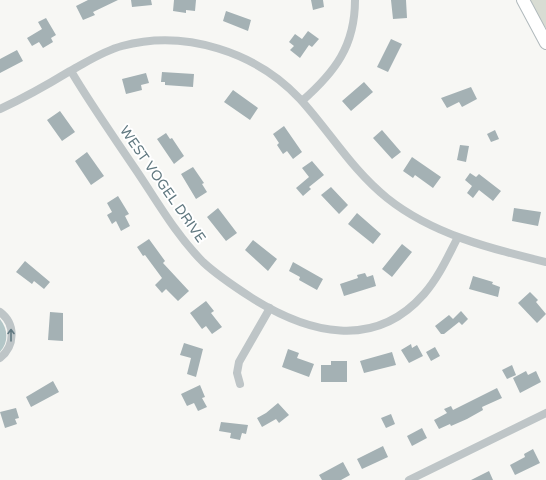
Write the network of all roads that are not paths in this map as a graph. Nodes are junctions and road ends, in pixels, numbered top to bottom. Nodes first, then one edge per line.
1 (356, 0) edge
2 (523, 0) edge
3 (546, 43) edge
4 (71, 71) junction
5 (302, 101) junction
6 (0, 109) edge
7 (458, 237) junction
8 (546, 262) edge
9 (270, 308) junction
10 (0, 312) edge
11 (0, 358) edge
12 (240, 384) dead end
13 (546, 413) edge
14 (409, 480) edge

1 - 5 street
2 - 3 street
4 - 5 street
4 - 6 street
4 - 9 street, WEST VOGEL DRIVE
5 - 7 street
7 - 8 street
7 - 9 street, WEST VOGEL DRIVE
9 - 12 street
11 -> 10 street
13 - 14 street

